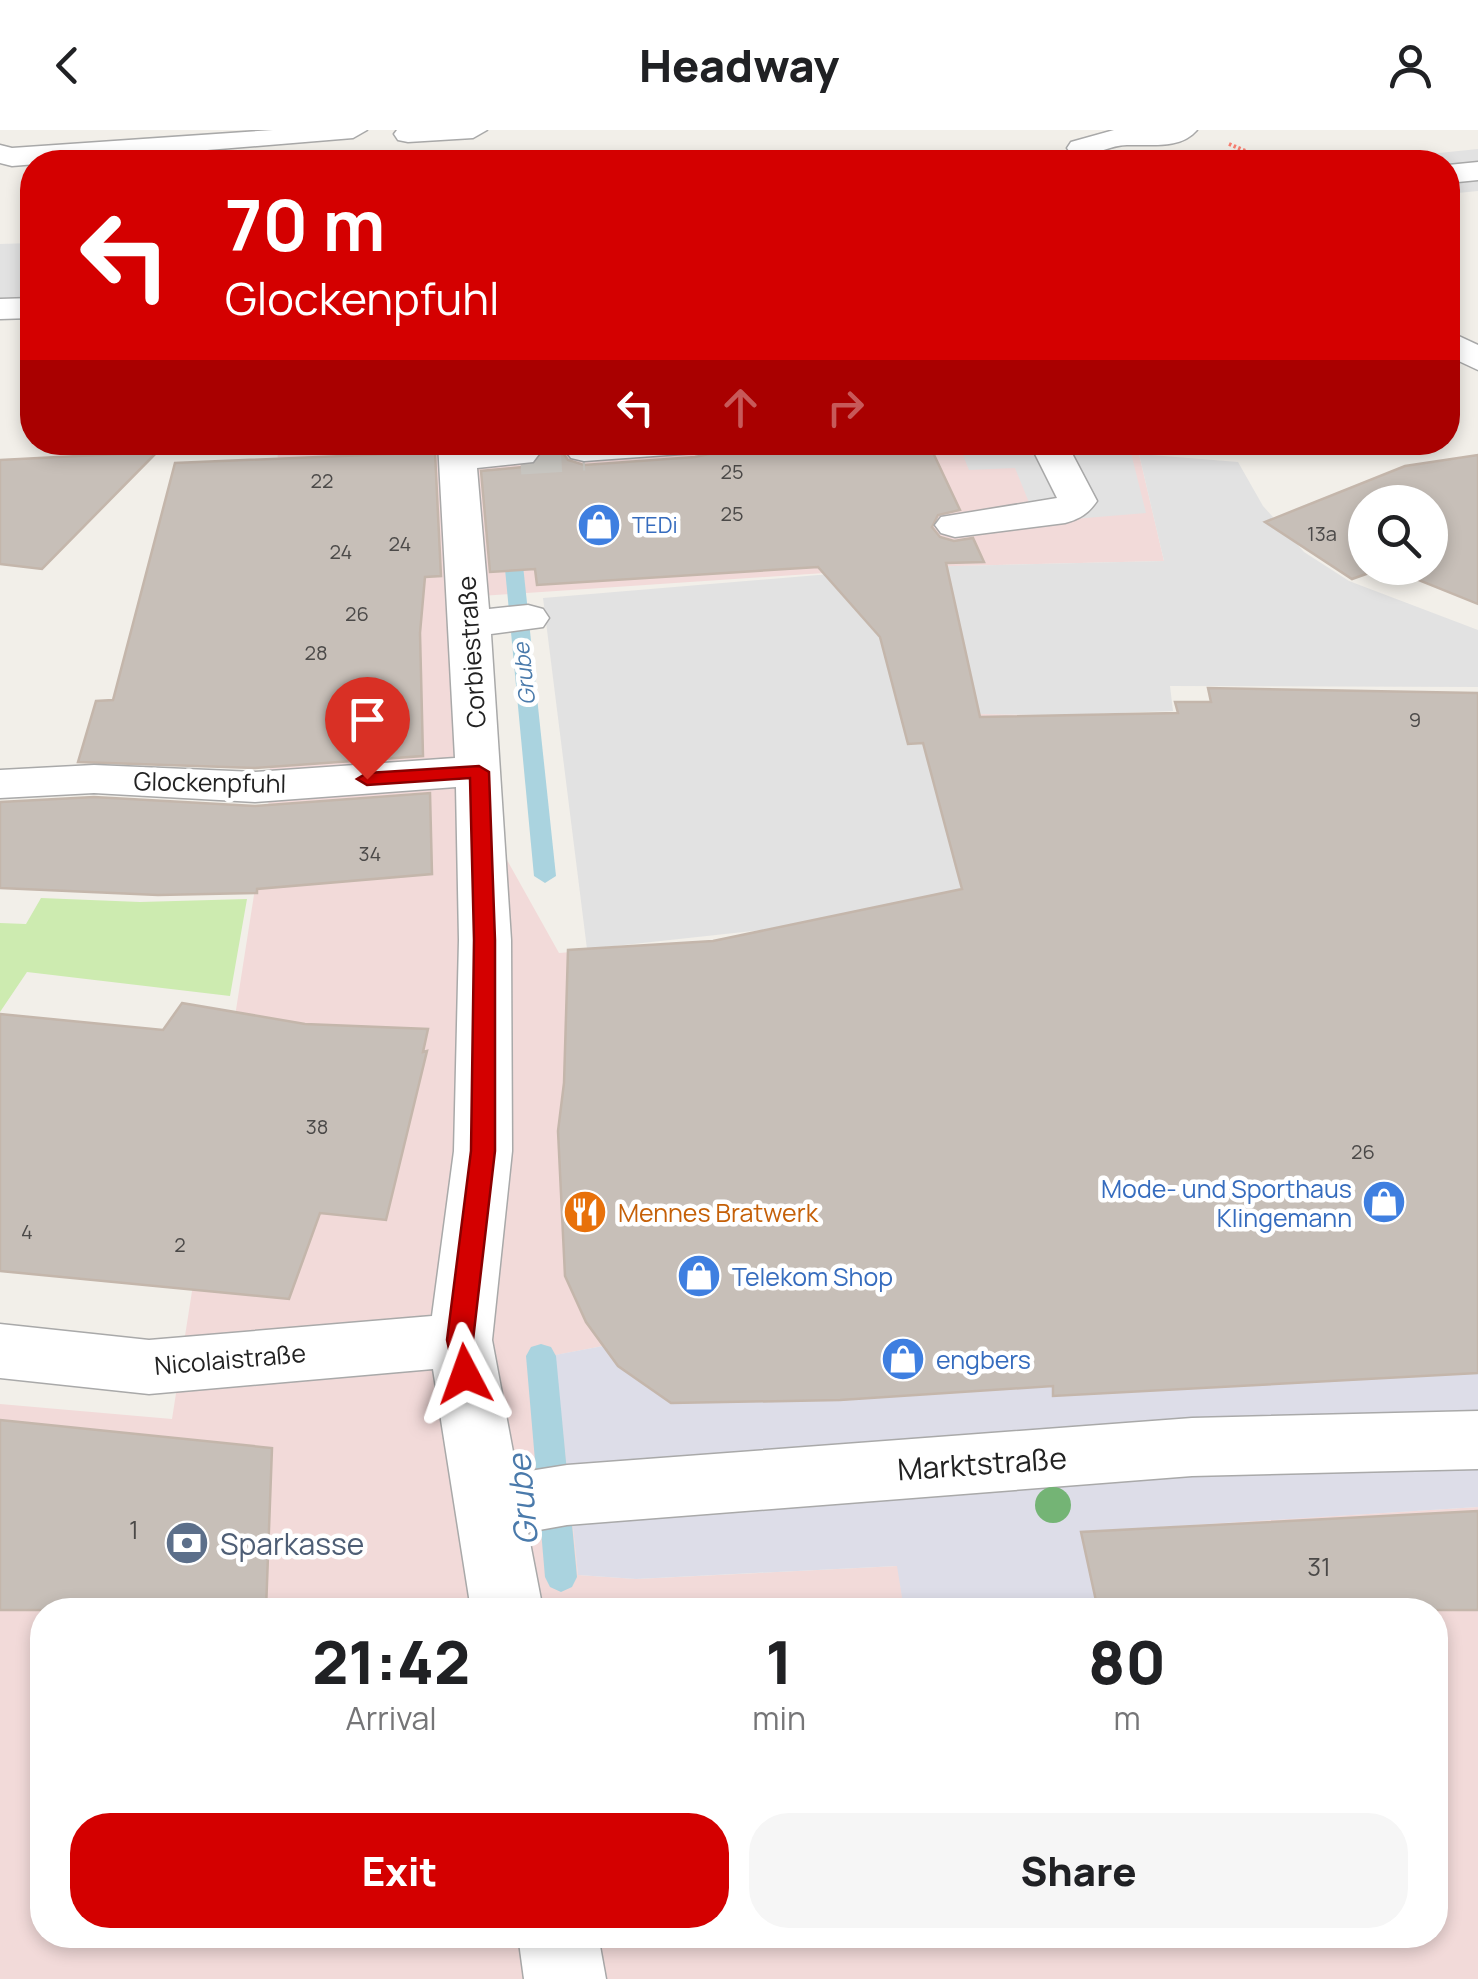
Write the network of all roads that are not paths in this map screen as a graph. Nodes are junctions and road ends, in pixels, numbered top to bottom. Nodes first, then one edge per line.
1 (354, 130) edge
2 (474, 130) edge
3 (1183, 130) edge
4 (440, 132) edge
5 (1053, 136) dead end
6 (410, 142) edge
7 (1081, 148) junction
8 (118, 150) edge
9 (1085, 150) edge
10 (458, 455) edge
11 (1054, 455) edge
12 (955, 524) dead end
13 (479, 772) junction
14 (0, 784) edge
15 (460, 1340) junction
16 (0, 1351) edge
17 (1478, 1440) edge
18 (531, 1500) junction
19 (511, 1598) edge
20 (560, 1948) edge
21 (564, 1979) edge

1 - 8 street
2 - 4 street
3 - 7 street
4 - 6 street
5 - 7 street
7 - 9 street
10 - 13 street, Corbiestraße
11 - 12 street
13 - 14 street, Glockenpfuhl
13 - 15 street, Corbiestraße
15 - 16 street, Nicolaistraße
15 - 18 street, Corbiestraße
17 - 18 street, Marktstraße
18 - 19 street, Corbiestraße
20 - 21 street

